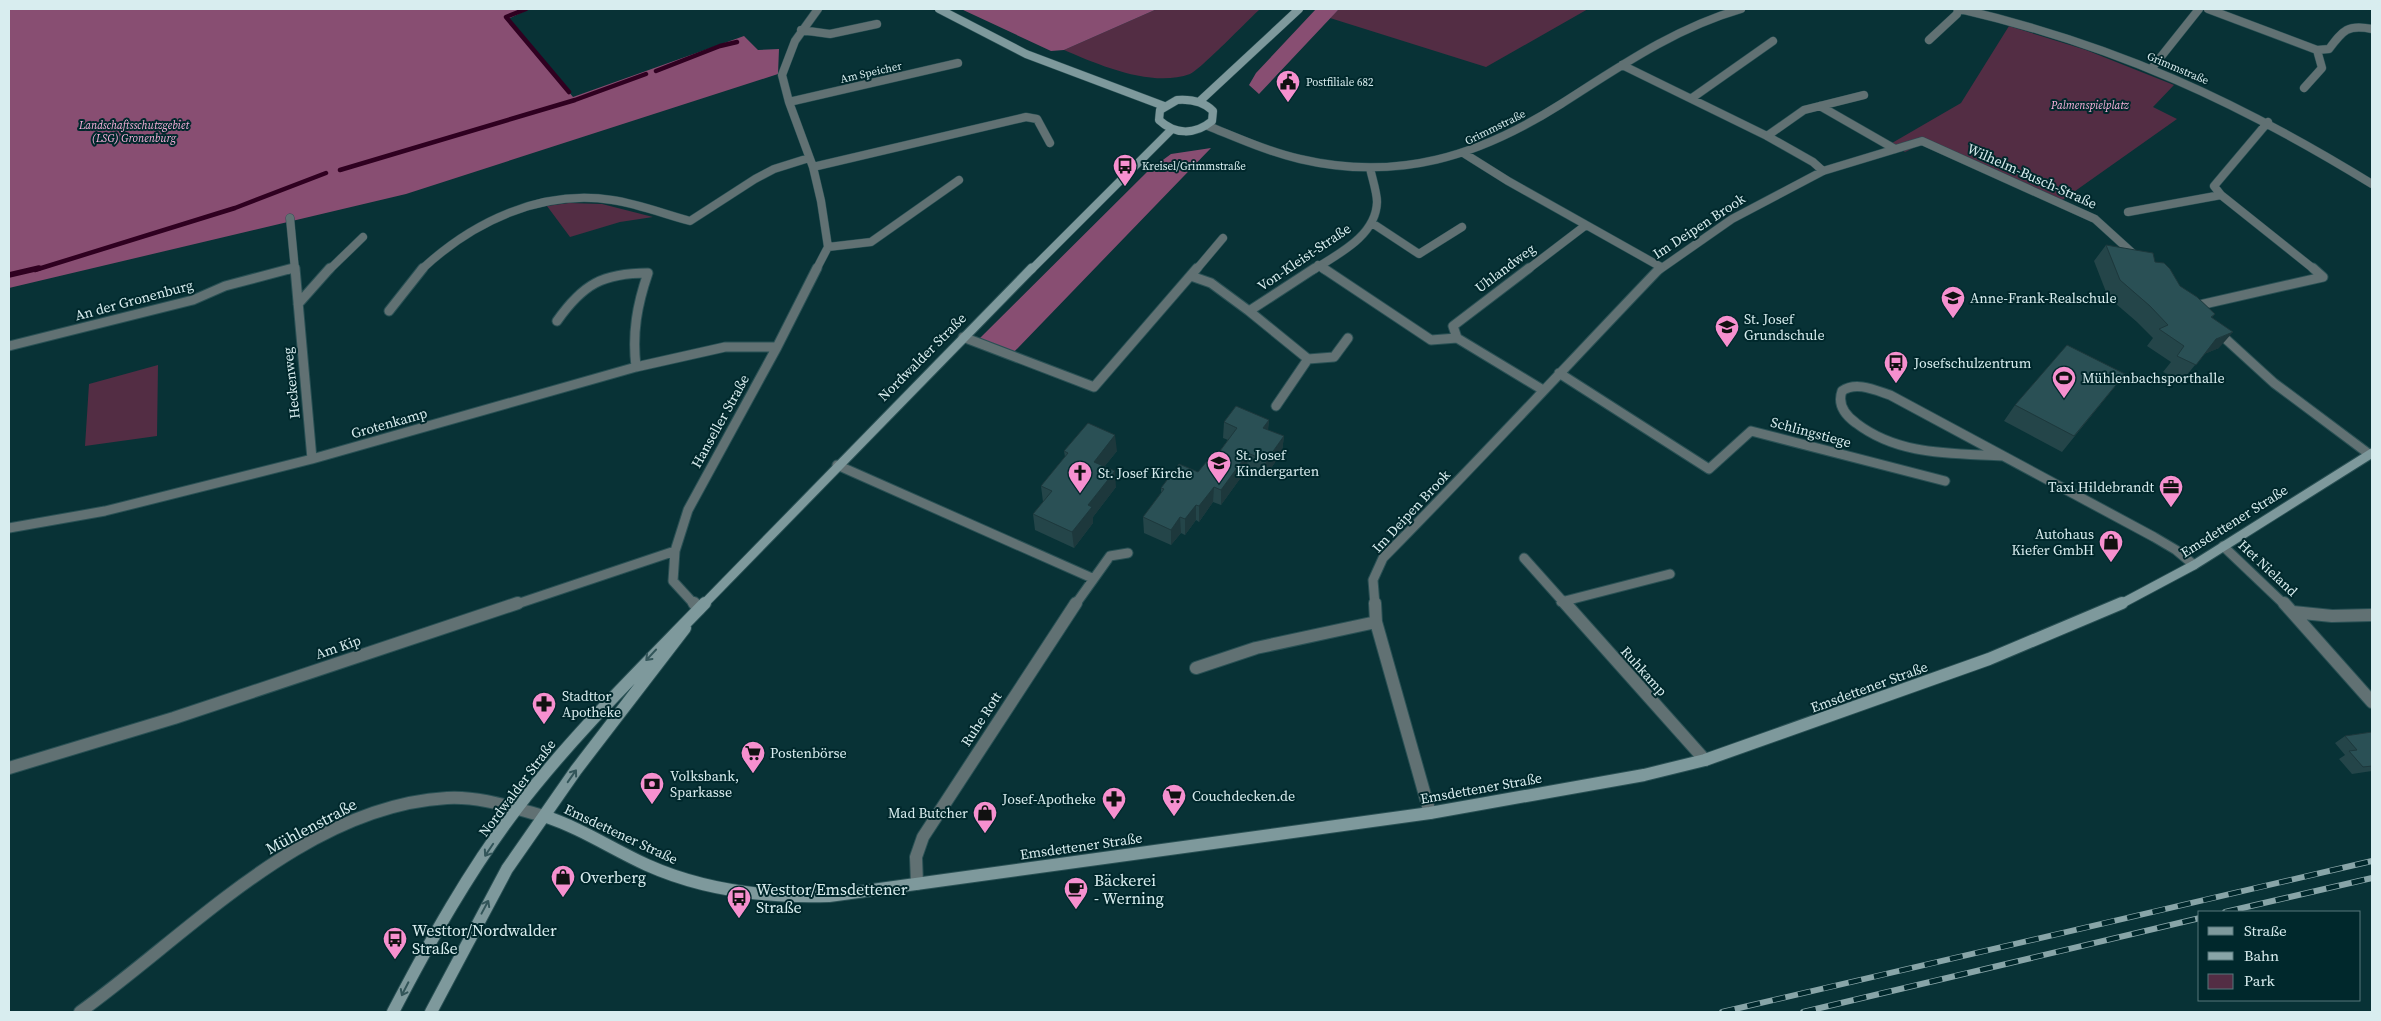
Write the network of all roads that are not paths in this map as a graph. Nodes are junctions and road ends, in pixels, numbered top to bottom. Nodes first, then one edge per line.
1 (818, 9) edge
2 (939, 9) edge
3 (1299, 9) edge
4 (1716, 9) edge
5 (1741, 9) edge
6 (1959, 9) edge
7 (2199, 9) edge
8 (2208, 9) edge
9 (1986, 11) edge
10 (1725, 13) junction
11 (877, 24) dead end
12 (2372, 28) edge
13 (801, 30) junction
14 (1929, 40) dead end
15 (1773, 41) dead end
16 (2317, 50) junction
17 (958, 63) dead end
18 (1622, 65) junction
19 (2152, 68) junction
20 (2304, 88) dead end
21 (1864, 96) dead end
22 (1692, 98) junction
23 (1200, 101) junction
24 (789, 102) junction
25 (1164, 106) junction
26 (1820, 106) junction
27 (2268, 122) junction
28 (1208, 126) junction
29 (1171, 130) junction
30 (1767, 136) junction
31 (1922, 141) joint
32 (1050, 143) dead end
33 (1895, 149) junction
34 (1465, 154) junction
35 (811, 163) junction
36 (1370, 168) junction
37 (1823, 171) junction
38 (959, 180) dead end
39 (2372, 184) edge
40 (2221, 195) junction
41 (2128, 212) dead end
42 (290, 218) dead end
43 (1372, 223) junction
44 (1586, 225) junction
45 (1462, 227) dead end
46 (363, 238) dead end
47 (1223, 238) dead end
48 (828, 247) junction
49 (1318, 265) junction
50 (2147, 266) edge
51 (1661, 267) junction
52 (294, 268) junction
53 (1191, 276) junction
54 (298, 304) junction
55 (2190, 306) edge
56 (389, 311) dead end
57 (1249, 311) junction
58 (557, 321) dead end
59 (2211, 326) edge
60 (963, 337) junction
61 (1348, 338) dead end
62 (1457, 338) junction
63 (9, 346) edge
64 (777, 347) junction
65 (1308, 359) junction
66 (636, 367) junction
67 (1559, 373) junction
68 (1543, 390) junction
69 (1276, 406) dead end
70 (2371, 454) edge
71 (2003, 456) junction
72 (312, 459) junction
73 (837, 465) junction
74 (1945, 481) dead end
75 (9, 528) edge
76 (2223, 546) junction
77 (675, 551) junction
78 (1128, 553) dead end
79 (1524, 558) dead end
80 (2194, 565) junction
81 (1670, 574) dead end
82 (1092, 578) junction
83 (1561, 602) junction
84 (699, 609) junction
85 (2293, 612) junction
86 (2372, 615) edge
87 (1376, 622) junction
88 (1196, 668) dead end
89 (2372, 702) edge
90 (1705, 760) junction
91 (9, 768) edge
92 (516, 809) junction
93 (1430, 813) junction
94 (544, 816) junction
95 (917, 884) junction
96 (80, 1012) edge
97 (394, 1012) edge
98 (431, 1012) edge

1 - 13 street
2 - 25 main road
3 - 23 main road
4 - 10 street
5 - 10 street, Grimmstraße
6 - 9 street, Grimmstraße
6 - 14 street, Grimmstraße
7 - 19 street
8 - 16 street
9 - 19 street, Grimmstraße
10 - 18 street, Grimmstraße
11 - 13 street
12 - 16 street
13 - 24 street
15 - 22 street
16 - 20 street
17 - 24 street, Am Speicher
18 - 22 street
18 - 34 street, Grimmstraße
19 - 27 street, Grimmstraße
21 - 26 street
22 - 30 street
23 - 25 main road
23 - 28 main road
24 - 35 street
25 - 29 main road
26 - 30 street
26 - 33 street
27 - 39 street, Grimmstraße
27 - 40 street
28 - 29 main road
28 - 36 street, Grimmstraße
29 - 60 main road, Nordwalder Straße
30 - 37 street
31 - 33 street, Im Deipen Brook
31 - 50 street, Wilhelm-Busch-Straße
32 - 35 street
33 - 37 street, Im Deipen Brook
34 - 36 street, Grimmstraße
34 - 44 street
35 - 48 street
35 - 56 street
36 - 43 street, Von-Kleist-Straße
37 - 51 street, Im Deipen Brook
38 - 48 street
40 - 41 street
40 - 55 street
42 - 52 street, Heckenweg
43 - 45 street
43 - 49 street, Von-Kleist-Straße
44 - 51 street
44 - 62 street, Uhlandweg
46 - 54 street
47 - 53 street
48 - 64 street, Hanseller Straße
49 - 57 street, Von-Kleist-Straße
49 - 62 street
51 - 67 street, Im Deipen Brook
52 - 54 street, Heckenweg
52 - 63 street, An der Gronenburg
53 - 57 street
53 - 60 street
54 - 72 street, Heckenweg
57 - 65 street
58 - 66 street
59 - 70 street
60 - 73 main road, Nordwalder Straße
61 - 65 street
62 - 68 street
64 - 66 street, Grotenkamp
64 - 77 street, Hanseller Straße
65 - 69 street
66 - 72 street, Grotenkamp
67 - 68 street, Im Deipen Brook
67 - 74 street, Schlingstiege
68 - 87 street, Im Deipen Brook
70 - 76 main road, Emsdettener Straße
71 - 71 street, Schlingstiege
71 - 80 street, Schlingstiege
72 - 75 street, Grotenkamp
73 - 82 street
73 - 84 main road, Nordwalder Straße
76 - 80 main road, Emsdettener Straße
76 - 85 street, Het Nieland
77 - 84 street, Hanseller Straße
77 - 91 street, Am Kip
78 - 82 street, Ruhe Rott
79 - 83 street, Ruhkamp
80 - 90 main road, Emsdettener Straße
81 - 83 street
82 - 95 street, Ruhe Rott
83 - 90 street, Ruhkamp
84 -> 92 main road, Nordwalder Straße
94 -> 84 main road, Nordwalder Straße
85 - 86 street, Het Nieland
85 - 89 street, Het Nieland
87 - 88 street
87 - 93 street, Im Deipen Brook
90 - 93 main road, Emsdettener Straße
92 - 94 street, Mühlenstraße
92 - 96 street, Mühlenstraße
92 -> 97 main road, Nordwalder Straße
93 - 95 main road, Emsdettener Straße
94 - 95 main road, Emsdettener Straße
98 -> 94 main road, Nordwalder Straße

